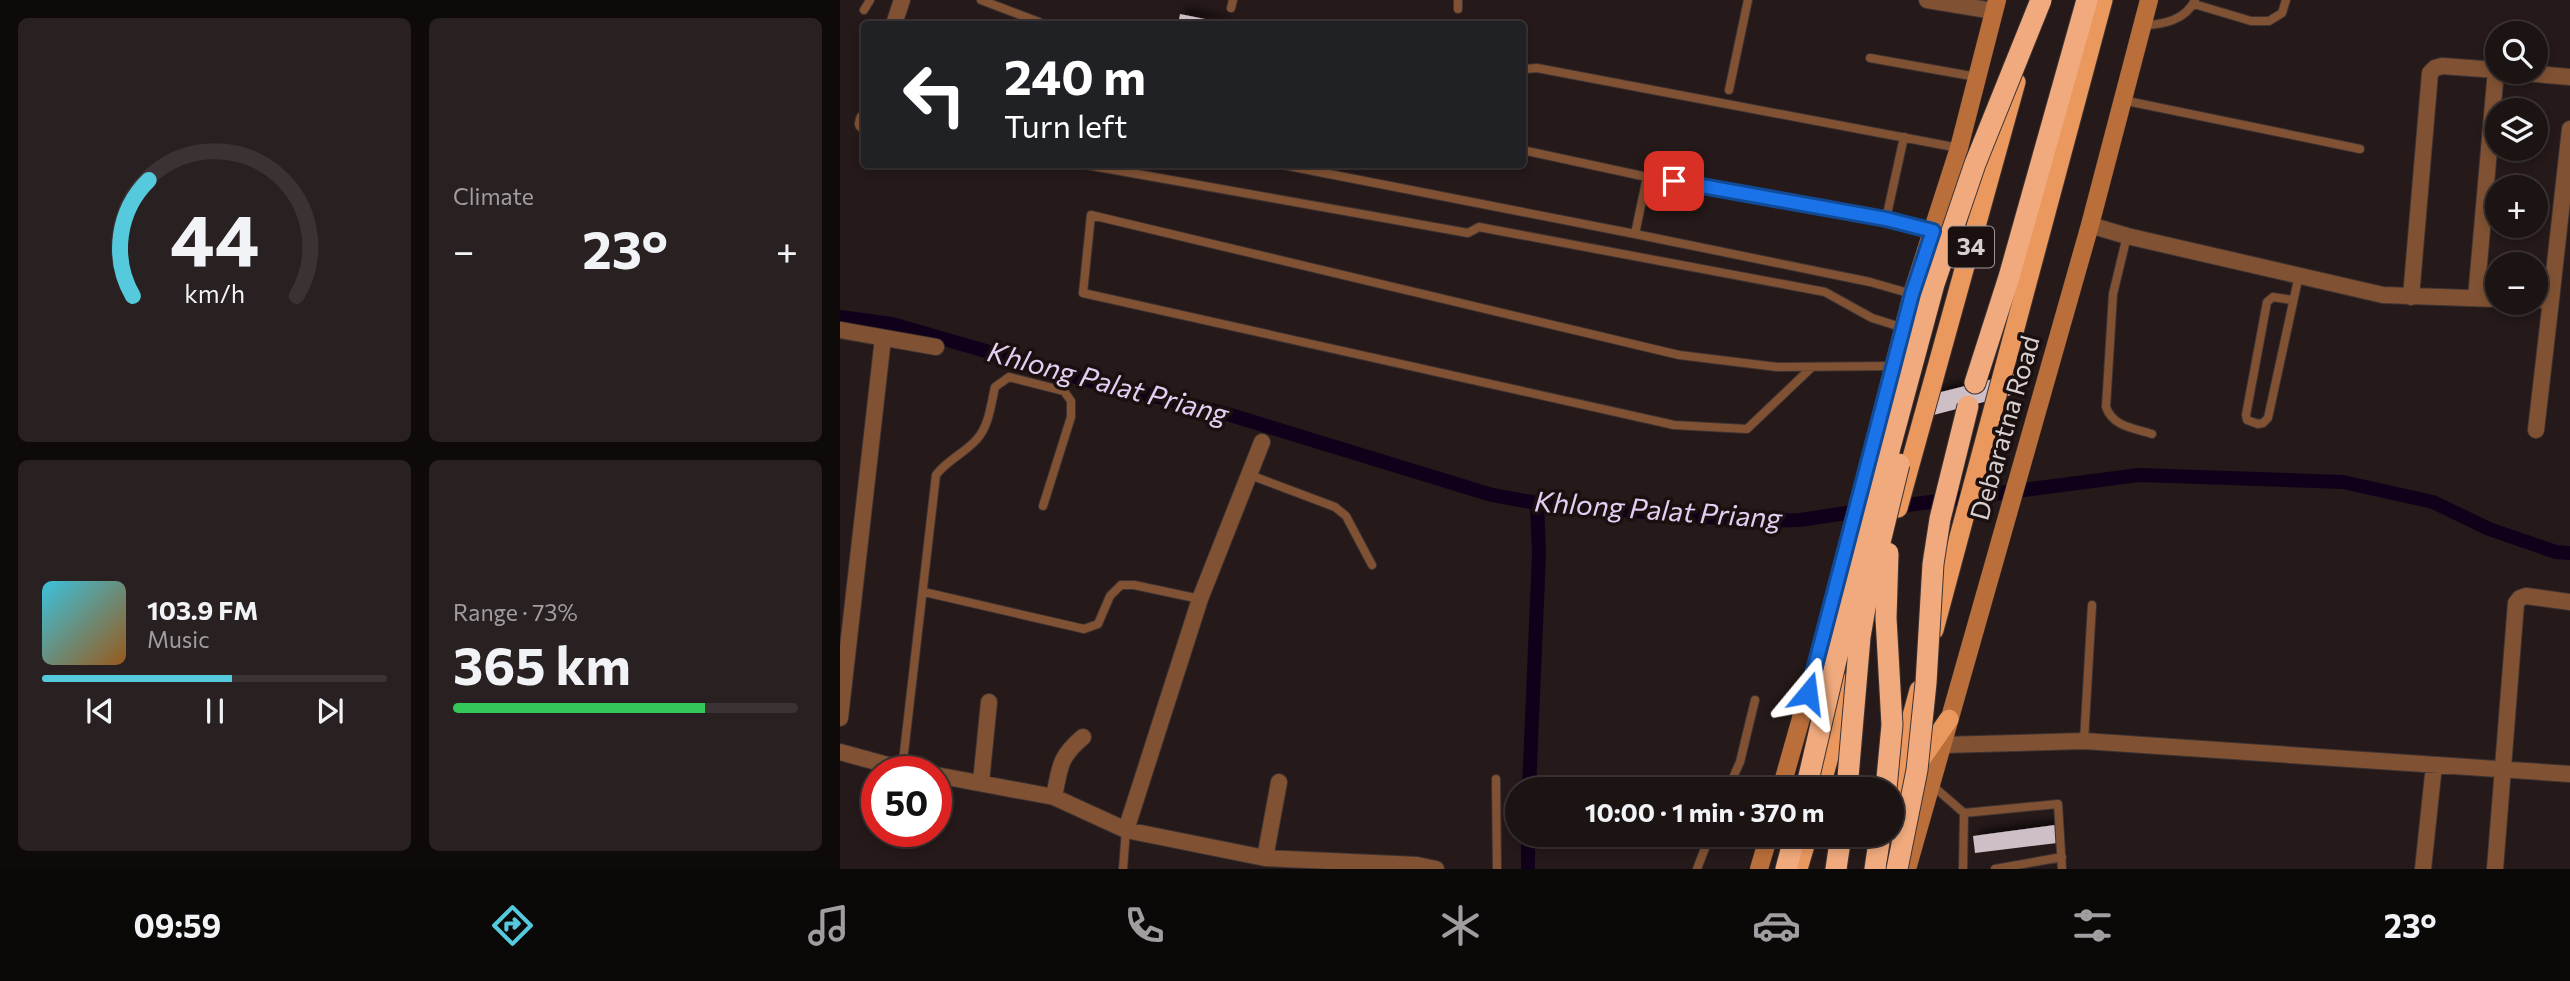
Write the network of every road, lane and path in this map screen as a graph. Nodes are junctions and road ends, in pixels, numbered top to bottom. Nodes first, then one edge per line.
1 (870, 0) edge
2 (902, 0) edge
3 (981, 0) edge
4 (1748, 0) edge
5 (1927, 0) edge
6 (2040, 0) edge
7 (2055, 0) edge
8 (2087, 0) edge
9 (2103, 0) edge
10 (2149, 0) edge
11 (2286, 0) edge
12 (2194, 2) edge
13 (1996, 5) edge
14 (864, 10) dead end
15 (895, 21) edge
16 (1036, 21) edge
17 (2142, 26) junction
18 (1870, 58) dead end
19 (1526, 69) edge
20 (2485, 69) edge
21 (2548, 75) edge
22 (2570, 77) edge
23 (1978, 78) junction
24 (2496, 84) edge
25 (1729, 90) dead end
26 (2122, 100) junction
27 (2570, 129) edge
28 (1904, 137) junction
29 (1959, 148) junction
30 (2360, 149) dead end
31 (1526, 151) edge
32 (1103, 168) edge
33 (1298, 168) edge
34 (1647, 177) junction
35 (1886, 219) junction
36 (2090, 225) junction
37 (1933, 231) junction
38 (1635, 234) junction
39 (2127, 236) junction
40 (2548, 268) edge
41 (2299, 275) junction
42 (1912, 294) junction
43 (2411, 297) junction
44 (2476, 298) junction
45 (2485, 298) edge
46 (2292, 300) junction
47 (2542, 315) edge
48 (1904, 328) junction
49 (840, 330) edge
50 (883, 338) junction
51 (936, 347) dead end
52 (1894, 366) junction
53 (1812, 367) junction
54 (1975, 383) dead end
55 (1968, 406) dead end
56 (2536, 430) dead end
57 (2152, 434) dead end
58 (1262, 442) dead end
59 (1250, 475) junction
60 (1898, 489) junction
61 (1043, 506) dead end
62 (1372, 565) dead end
63 (924, 592) junction
64 (1835, 598) junction
65 (1200, 600) junction
66 (2570, 602) edge
67 (2092, 605) dead end
68 (1755, 699) dead end
69 (989, 702) dead end
70 (840, 718) edge
71 (1949, 719) junction
72 (1835, 735) junction
73 (1083, 737) dead end
74 (2084, 741) junction
75 (1942, 745) junction
76 (840, 752) edge
77 (909, 756) edge
78 (861, 758) edge
79 (2434, 765) junction
80 (2504, 770) junction
81 (2570, 774) edge
82 (952, 777) edge
83 (1733, 777) edge
84 (1785, 777) edge
85 (1809, 777) edge
86 (1823, 777) edge
87 (1848, 777) edge
88 (1887, 777) edge
89 (1895, 777) edge
90 (1496, 779) dead end
91 (981, 782) junction
92 (1279, 782) dead end
93 (1904, 784) edge
94 (1930, 784) junction
95 (1054, 797) junction
96 (1964, 813) junction
97 (1126, 830) junction
98 (1705, 847) edge
99 (1765, 847) edge
100 (1792, 847) edge
101 (1804, 847) edge
102 (1840, 847) edge
103 (1876, 847) edge
104 (1878, 847) edge
105 (2062, 857) junction
106 (1265, 858) junction
107 (1123, 869) edge
108 (1436, 869) edge
109 (1497, 869) edge
110 (1697, 869) edge
111 (1759, 869) edge
112 (1786, 869) edge
113 (1798, 869) edge
114 (1836, 869) edge
115 (1869, 869) edge
116 (1875, 869) edge
117 (1897, 869) edge
118 (1907, 869) edge
119 (1963, 869) edge
120 (1995, 869) edge
121 (2062, 869) edge
122 (2423, 869) edge
123 (2495, 869) edge

1 - 14 lane
2 - 15 street
3 - 16 lane
4 - 25 lane
5 - 13 street
6 - 60 highway, 34
6 - 85 highway, bridge
7 - 60 highway, bridge
8 - 54 highway
9 - 89 highway, Debaratna Road / 34
10 - 17 main road, Debaratna Road
11 - 12 lane
12 - 17 lane
13 - 23 main road, 34
17 - 26 main road, Debaratna Road
18 - 23 lane
19 - 28 lane
20 - 43 street
21 - 22 street
23 - 29 main road, 34
24 - 44 street
26 - 30 lane
26 - 36 main road, Debaratna Road
27 - 40 street
28 - 29 lane
28 - 35 lane
29 - 37 main road, 34
31 - 34 lane
32 - 48 lane
33 - 38 lane
34 - 35 lane
34 - 38 lane
35 - 37 lane
36 - 39 street
36 - 71 main road, Debaratna Road
37 - 42 main road, 34
38 - 42 lane
39 - 41 street
39 - 57 lane
41 - 43 street
41 - 46 lane
42 - 48 main road, 34
43 - 44 street
44 - 45 street
46 - 46 lane
47 - 56 street
48 - 52 main road, 34
49 - 50 street
50 - 51 street
50 - 70 street
52 - 53 lane
52 - 64 main road, 34
53 - 53 lane
55 - 117 highway, bridge
58 - 59 street
59 - 62 lane
59 - 65 street
60 - 72 highway, 34
60 - 87 highway, bridge
60 - 88 highway, bridge
61 - 63 lane
63 - 65 lane
63 - 77 lane
64 - 72 highway
64 - 84 main road, 34
65 - 97 street
66 - 80 street
67 - 74 lane
68 - 83 lane
69 - 91 street
71 - 75 main road, Debaratna Road
71 - 93 highway
72 - 86 highway, 34
73 - 95 street
74 - 75 street
74 - 79 street
75 - 94 main road, Debaratna Road
76 - 78 street
79 - 80 street
79 - 122 street
80 - 81 street
80 - 123 street
82 - 91 street
90 - 109 lane
91 - 95 street
92 - 106 street
94 - 96 lane
94 - 118 main road, Debaratna Road
95 - 97 street
96 - 105 lane
96 - 119 lane
97 - 106 street
97 - 107 lane
98 - 110 lane
99 - 111 main road
100 - 112 highway
101 - 113 highway
102 - 114 highway
103 - 115 highway
104 - 116 highway
105 - 120 lane
105 - 121 lane
106 - 108 street

